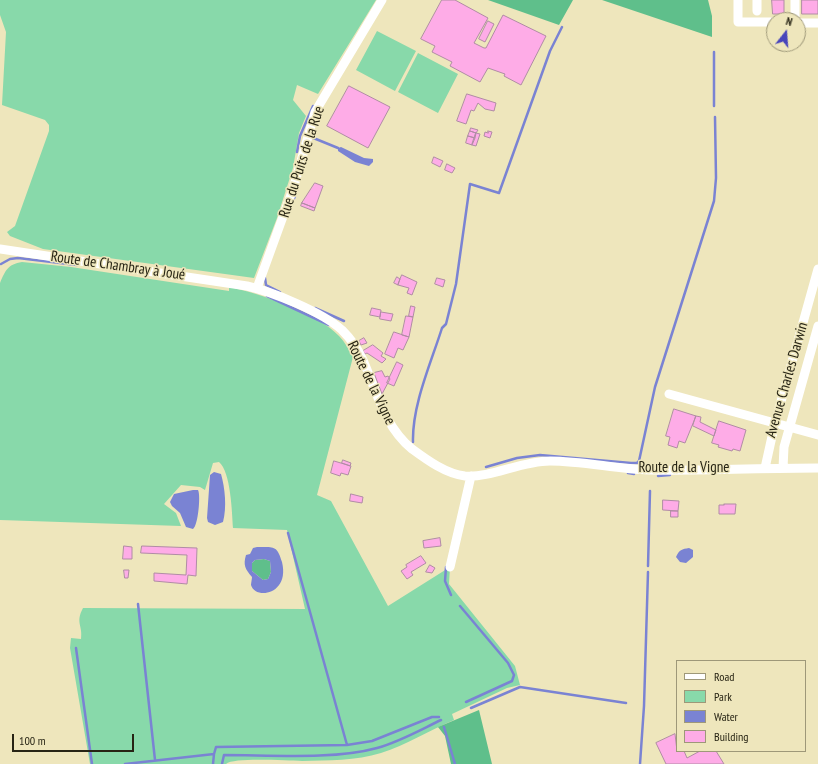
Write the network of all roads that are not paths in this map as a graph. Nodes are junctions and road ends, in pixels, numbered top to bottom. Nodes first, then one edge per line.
1 (382, 0) edge
2 (738, 0) edge
3 (757, 0) edge
4 (795, 0) edge
5 (756, 12) dead end
6 (795, 12) edge
7 (766, 22) edge
8 (806, 23) edge
9 (818, 23) edge
10 (0, 249) edge
11 (818, 269) edge
12 (236, 284) joint
13 (257, 288) junction
14 (818, 326) edge
15 (669, 394) dead end
16 (775, 423) junction
17 (789, 427) junction
18 (818, 435) edge
19 (765, 468) junction
20 (783, 468) junction
21 (818, 468) edge
22 (471, 476) junction
23 (450, 567) dead end

1 - 13 street, Rue du Puits de la Rue
2 - 7 street
3 - 5 street
4 - 6 street
8 - 9 street
10 - 12 street, Route de Chambray à Joué
11 - 16 street, Avenue Charles Darwin
12 - 13 street, Route de la Vigne
13 - 22 street, Route de la Vigne
14 - 17 street, Avenue Charles Darwin
15 - 16 street
16 - 17 street
16 - 19 street, Avenue Charles Darwin
17 - 18 street
17 - 20 street, Avenue Charles Darwin
19 - 20 street
19 - 22 street, Route de la Vigne
20 - 21 street
22 - 23 street

